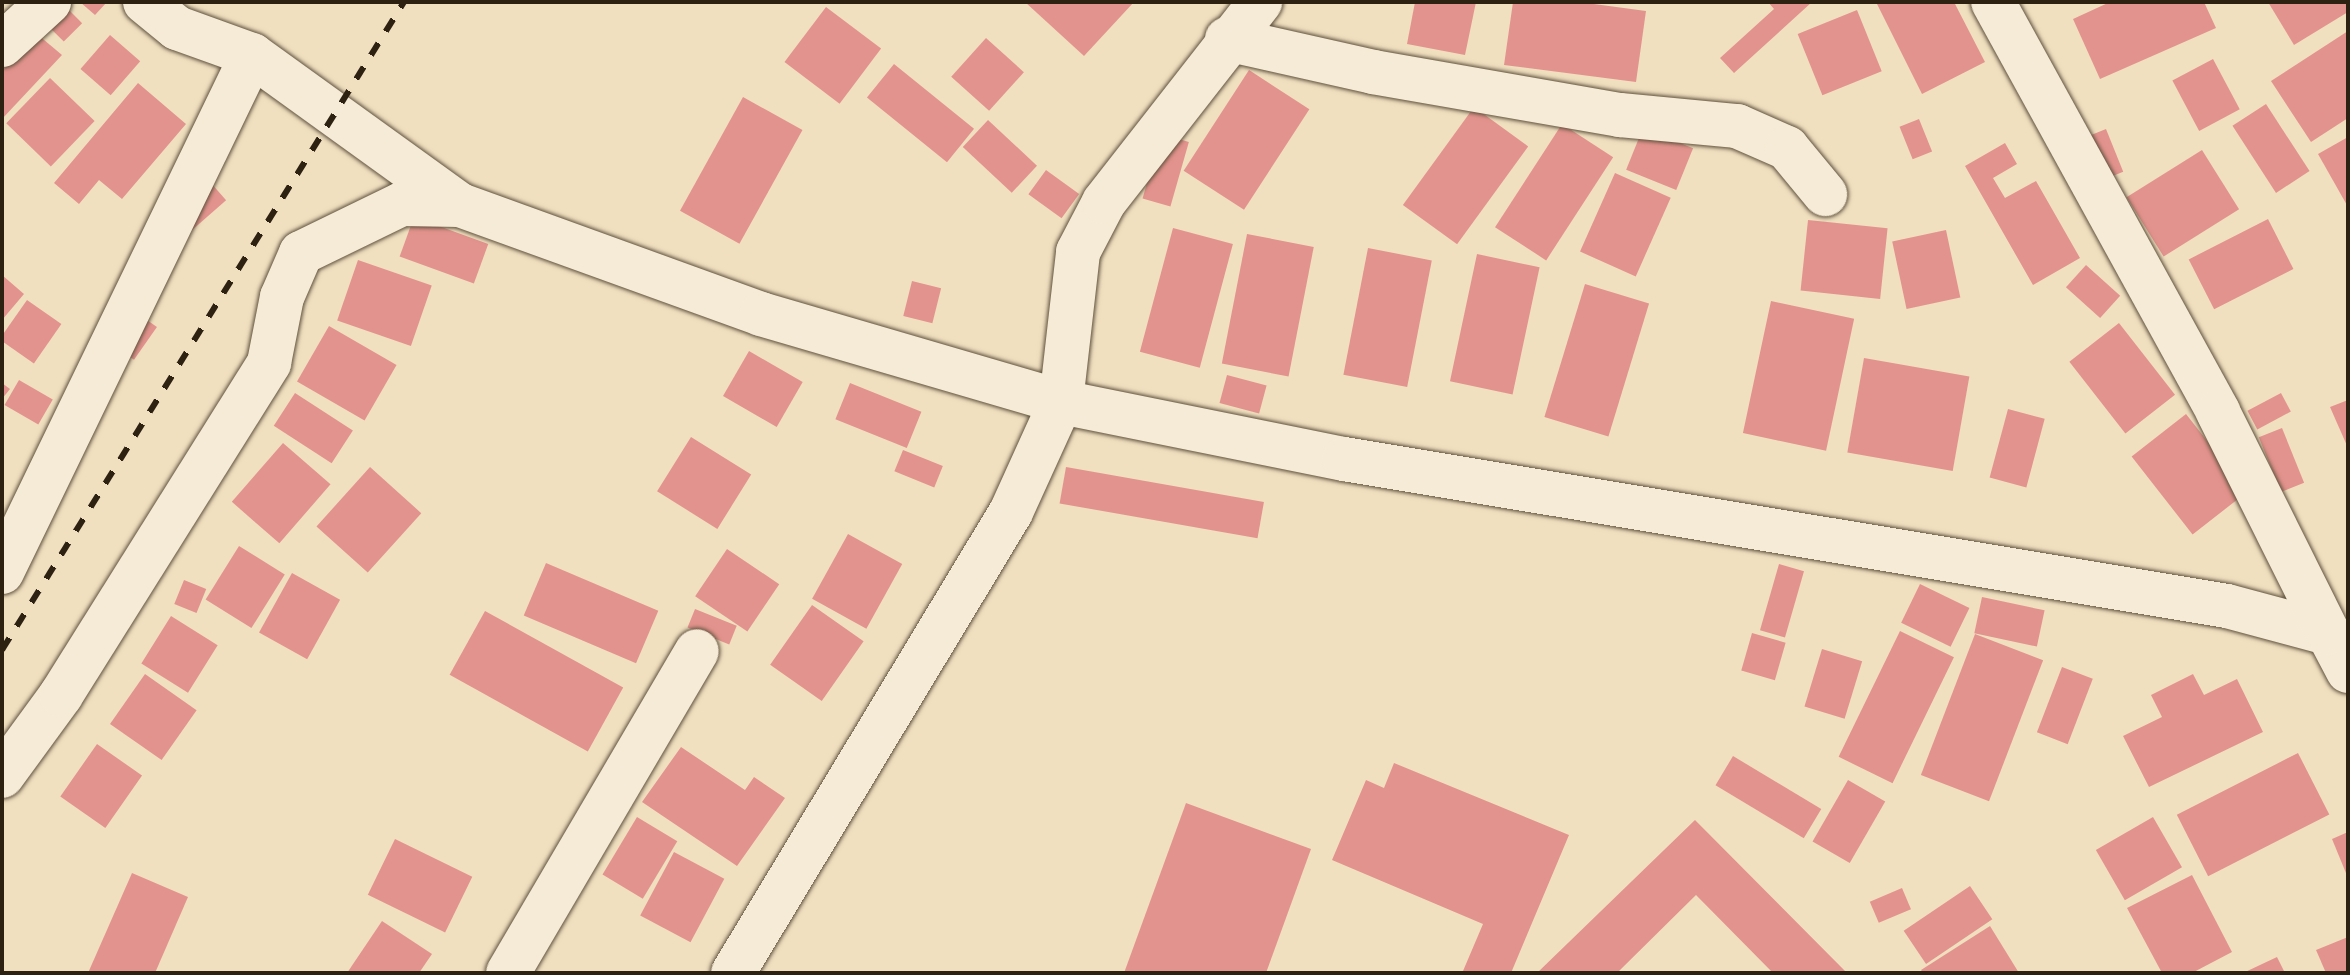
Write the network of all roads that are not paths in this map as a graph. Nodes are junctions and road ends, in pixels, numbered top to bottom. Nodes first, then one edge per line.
1 (49, 2) edge
2 (145, 2) edge
3 (1260, 2) edge
4 (1993, 2) edge
5 (1227, 39) junction
6 (2, 45) edge
7 (252, 55) junction
8 (1825, 194) dead end
9 (460, 205) junction
10 (1061, 402) junction
11 (2, 572) edge
12 (2328, 633) junction
13 (697, 651) dead end
14 (2348, 671) edge
15 (2, 776) edge
16 (508, 973) edge
17 (733, 973) edge

1 - 6 street
2 - 7 street
3 - 5 street
4 - 12 street
5 - 8 street
5 - 10 street
7 - 9 street
7 - 11 street
9 - 10 street
9 - 15 street
10 - 12 street
10 - 17 street
12 - 14 street
13 - 16 street

